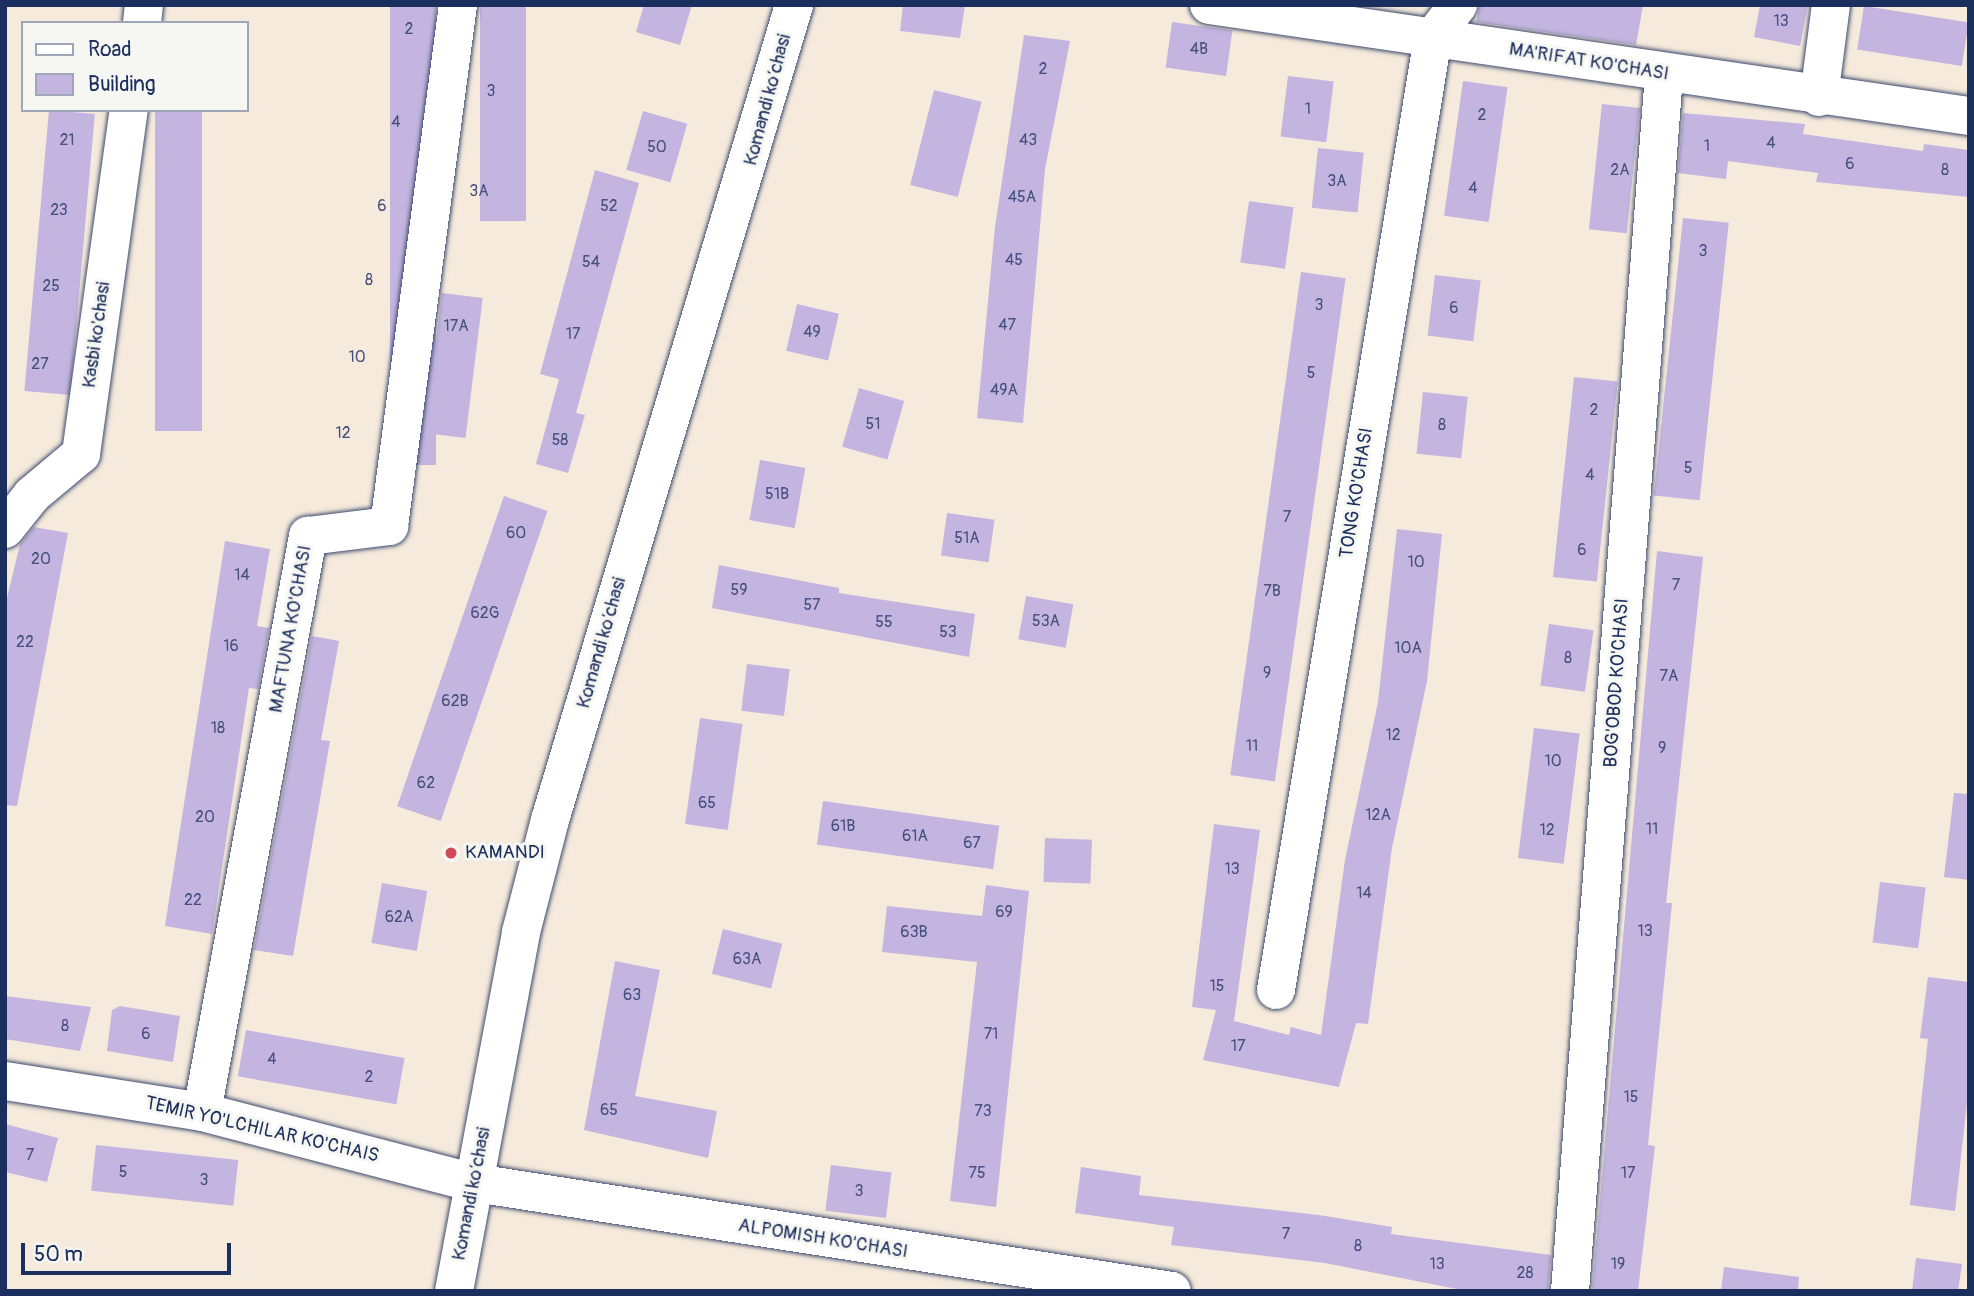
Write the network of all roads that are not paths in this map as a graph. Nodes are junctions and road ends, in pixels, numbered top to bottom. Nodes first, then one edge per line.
1 (458, 5) edge
2 (794, 5) edge
3 (1209, 5) edge
4 (1458, 5) edge
5 (1831, 5) edge
6 (1433, 37) junction
7 (1664, 75) junction
8 (1819, 97) junction
9 (129, 112) edge
10 (1969, 116) edge
11 (5, 529) edge
12 (1276, 990) dead end
13 (5, 1081) edge
14 (202, 1112) junction
15 (475, 1183) junction
16 (454, 1291) edge
17 (1172, 1291) edge
18 (1570, 1291) edge

1 - 14 street, MAFTUNA KO'CHASI
2 - 15 street, Komandi ko‘chasi
3 - 6 street, MA'RIFAT KO'CHASI
4 - 6 street, TONG KO'CHASI
5 - 8 street
6 - 7 street, MA'RIFAT KO'CHASI
6 - 12 street, TONG KO'CHASI
7 - 8 street, MA'RIFAT KO'CHASI
7 - 18 street, BOG'OBOD KO'CHASI
8 - 10 street, MA'RIFAT KO'CHASI
9 - 11 street, Kasbi ko'chasi
13 - 14 street, TEMIR YO'LCHILAR KO'CHAIS
14 - 15 street, TEMIR YO'LCHILAR KO'CHAIS
15 - 16 street, Komandi ko‘chasi
15 - 17 street, ALPOMISH KO'CHASI

